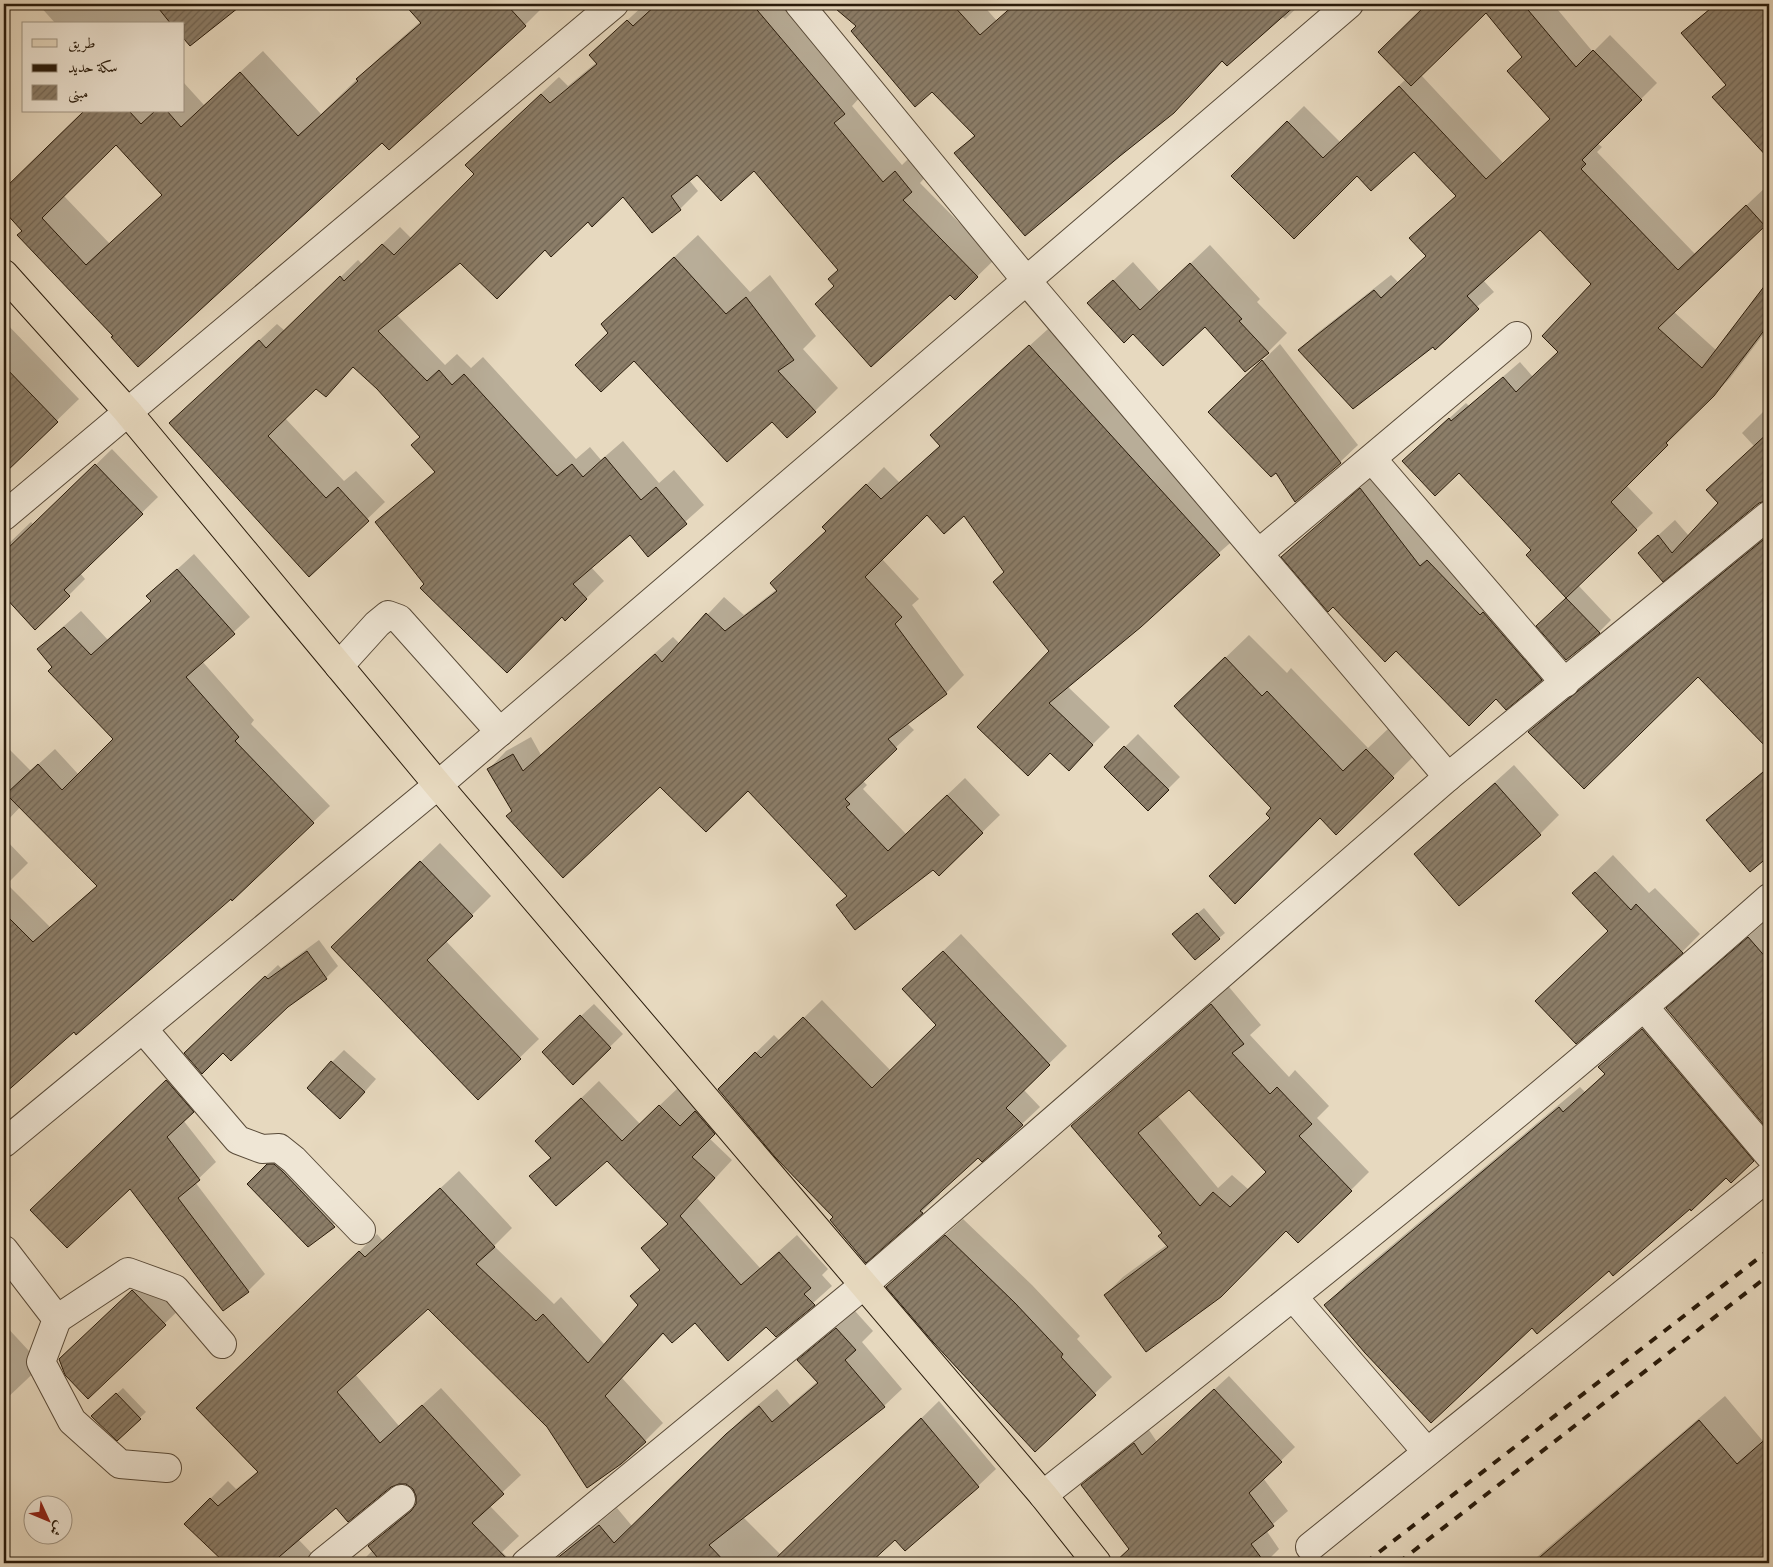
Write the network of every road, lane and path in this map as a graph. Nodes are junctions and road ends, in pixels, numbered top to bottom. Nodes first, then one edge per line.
1 (614, 4) edge
2 (799, 4) edge
3 (1349, 4) edge
4 (4, 274) edge
5 (1026, 280) junction
6 (1517, 336) dead end
7 (127, 411) junction
8 (1372, 459) junction
9 (1769, 515) edge
10 (4, 516) edge
11 (1259, 552) junction
12 (339, 666) junction
13 (1565, 683) junction
14 (500, 732) junction
15 (1448, 777) junction
16 (438, 785) junction
17 (1769, 898) edge
18 (1645, 1008) junction
19 (143, 1029) junction
20 (4, 1144) edge
21 (1769, 1154) edge
22 (1769, 1176) edge
23 (361, 1230) dead end
24 (4, 1250) edge
25 (864, 1284) junction
26 (1294, 1298) junction
27 (57, 1319) junction
28 (222, 1344) dead end
29 (1427, 1452) junction
30 (167, 1468) dead end
31 (1043, 1496) junction
32 (401, 1499) dead end
33 (1310, 1547) dead end
34 (322, 1563) edge
35 (526, 1563) edge
36 (1097, 1563) edge

1 - 7 street
2 - 5 street
3 - 5 street
4 - 7 main road
5 - 11 street
5 - 14 street
6 - 8 street
7 - 10 street
7 - 12 main road
8 - 11 street
8 - 13 street
9 - 13 street
11 - 15 street
12 - 14 street
12 - 16 main road
13 - 15 street
14 - 16 street
15 - 25 street
16 - 19 street
16 - 25 main road
17 - 18 street
18 - 21 street
18 - 26 street
19 - 20 street
19 - 23 street
22 - 29 street
24 - 27 street
25 - 31 main road
25 - 35 street
26 - 29 street
26 - 31 street
27 - 28 street
27 - 30 street
29 - 33 street
31 - 36 main road
32 - 34 street

